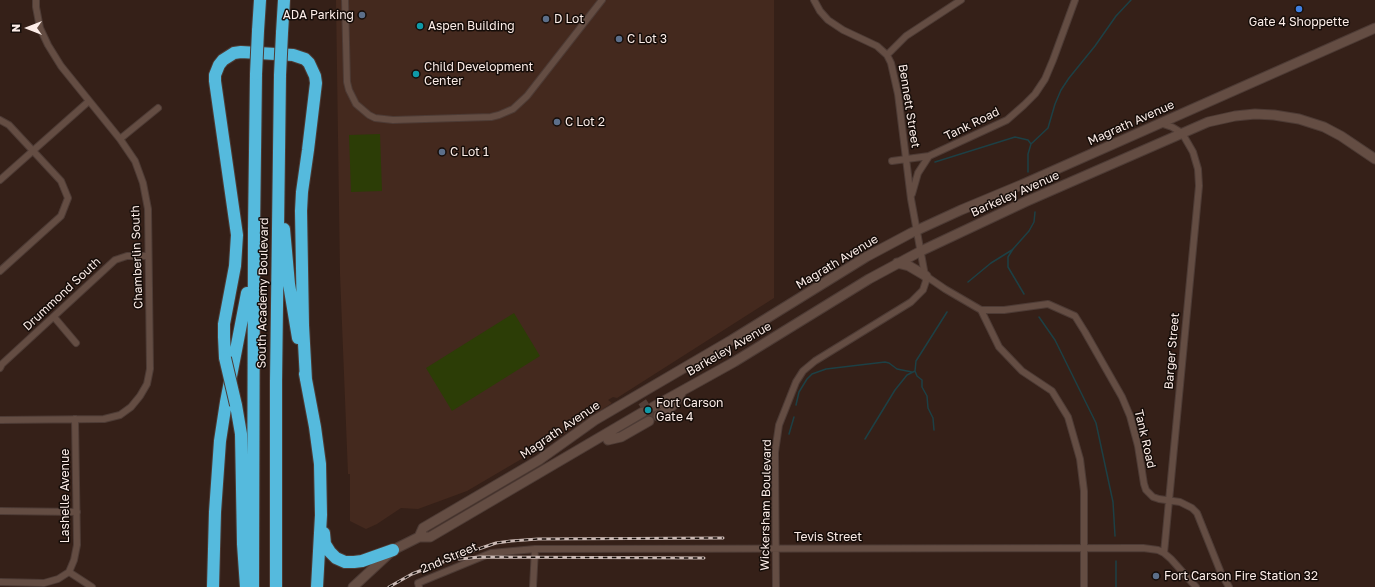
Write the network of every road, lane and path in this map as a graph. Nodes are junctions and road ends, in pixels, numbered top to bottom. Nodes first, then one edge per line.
1 (36, 0) edge
2 (260, 0) edge
3 (284, 0) edge
4 (345, 0) edge
5 (602, 0) edge
6 (814, 0) edge
7 (961, 0) edge
8 (1075, 0) edge
9 (1375, 28) edge
10 (887, 55) junction
11 (89, 101) junction
12 (158, 108) dead end
13 (0, 120) edge
14 (1160, 123) junction
15 (1182, 133) junction
16 (120, 139) junction
17 (278, 147) junction
18 (33, 150) junction
19 (928, 156) junction
20 (906, 159) junction
21 (1375, 159) edge
22 (892, 161) dead end
23 (0, 180) edge
24 (911, 199) junction
25 (254, 230) junction
26 (917, 231) junction
27 (921, 250) junction
28 (148, 256) junction
29 (898, 263) junction
30 (0, 271) edge
31 (926, 276) junction
32 (981, 310) junction
33 (54, 317) junction
34 (76, 343) dead end
35 (1, 365) edge
36 (306, 380) junction
37 (683, 390) junction
38 (75, 419) junction
39 (0, 420) edge
40 (593, 442) junction
41 (1169, 500) junction
42 (0, 511) edge
43 (77, 512) junction
44 (321, 515) junction
45 (419, 537) junction
46 (776, 548) junction
47 (536, 549) junction
48 (1084, 549) junction
49 (393, 550) junction
50 (491, 552) joint
51 (1164, 553) junction
52 (69, 572) junction
53 (0, 582) edge
54 (92, 587) edge
55 (213, 587) edge
56 (246, 587) edge
57 (253, 587) edge
58 (276, 587) edge
59 (317, 587) edge
60 (353, 587) edge
61 (419, 587) edge
62 (533, 587) edge
63 (776, 587) edge
64 (1084, 587) edge
65 (1196, 587) edge
66 (1229, 587) edge

1 - 11 street, Chamberlin South
2 - 25 highway, South Academy Boulevard, bridge
3 - 17 highway, South Academy Boulevard, bridge
4 - 5 street
6 - 10 street, Bennett Street
7 - 10 street
8 - 19 street, Tank Road
9 - 14 main road, Magrath Avenue
10 - 20 street, Bennett Street
11 - 16 street, Chamberlin South
11 - 18 street
12 - 16 street
13 - 18 street
14 - 15 street
14 - 26 main road, Magrath Avenue
15 - 21 main road, Barkeley Avenue
15 - 27 main road, Barkeley Avenue
15 - 41 street, Barger Street
16 - 28 street, Chamberlin South
17 - 36 highway
17 - 58 highway, South Academy Boulevard
18 - 23 street
18 - 30 street
19 - 20 street, Tank Road
19 - 24 street
20 - 22 street, Tank Road
20 - 24 street, Bennett Street
24 - 26 street, Bennett Street
25 - 55 highway
25 - 57 highway, South Academy Boulevard
26 - 27 street
26 - 45 main road, Magrath Avenue
27 - 29 main road, Barkeley Avenue
27 - 31 street
28 - 33 street, Drummond South
28 - 38 street, Chamberlin South
29 - 31 main road
29 - 37 main road, Barkeley Avenue
31 - 32 street
31 - 46 street, Wickersham Boulevard
32 - 41 street, Tank Road
32 - 48 street
33 - 34 street
33 - 35 street, Drummond South
36 - 44 highway
36 - 56 highway, bridge
37 - 37 main road, Barkeley Avenue
38 - 39 street, Chamberlin South
38 - 43 street, Lashelle Avenue
40 - 40 main road
40 - 45 main road
41 - 51 street, Barger Street
41 - 66 street, Tank Road
42 - 43 street
43 - 52 street, Lashelle Avenue
44 - 49 highway
44 - 59 highway
45 - 49 main road, Magrath Avenue
46 - 47 street, Tevis Street
46 - 48 street, Tevis Street
46 - 63 street, Wickersham Boulevard
47 - 50 street, Tevis Street
47 - 62 street
48 - 51 street, Tevis Street
48 - 64 street
49 - 60 main road, Magrath Avenue
50 - 61 street, 2nd Street
51 - 65 street
52 - 53 street
52 - 54 street

